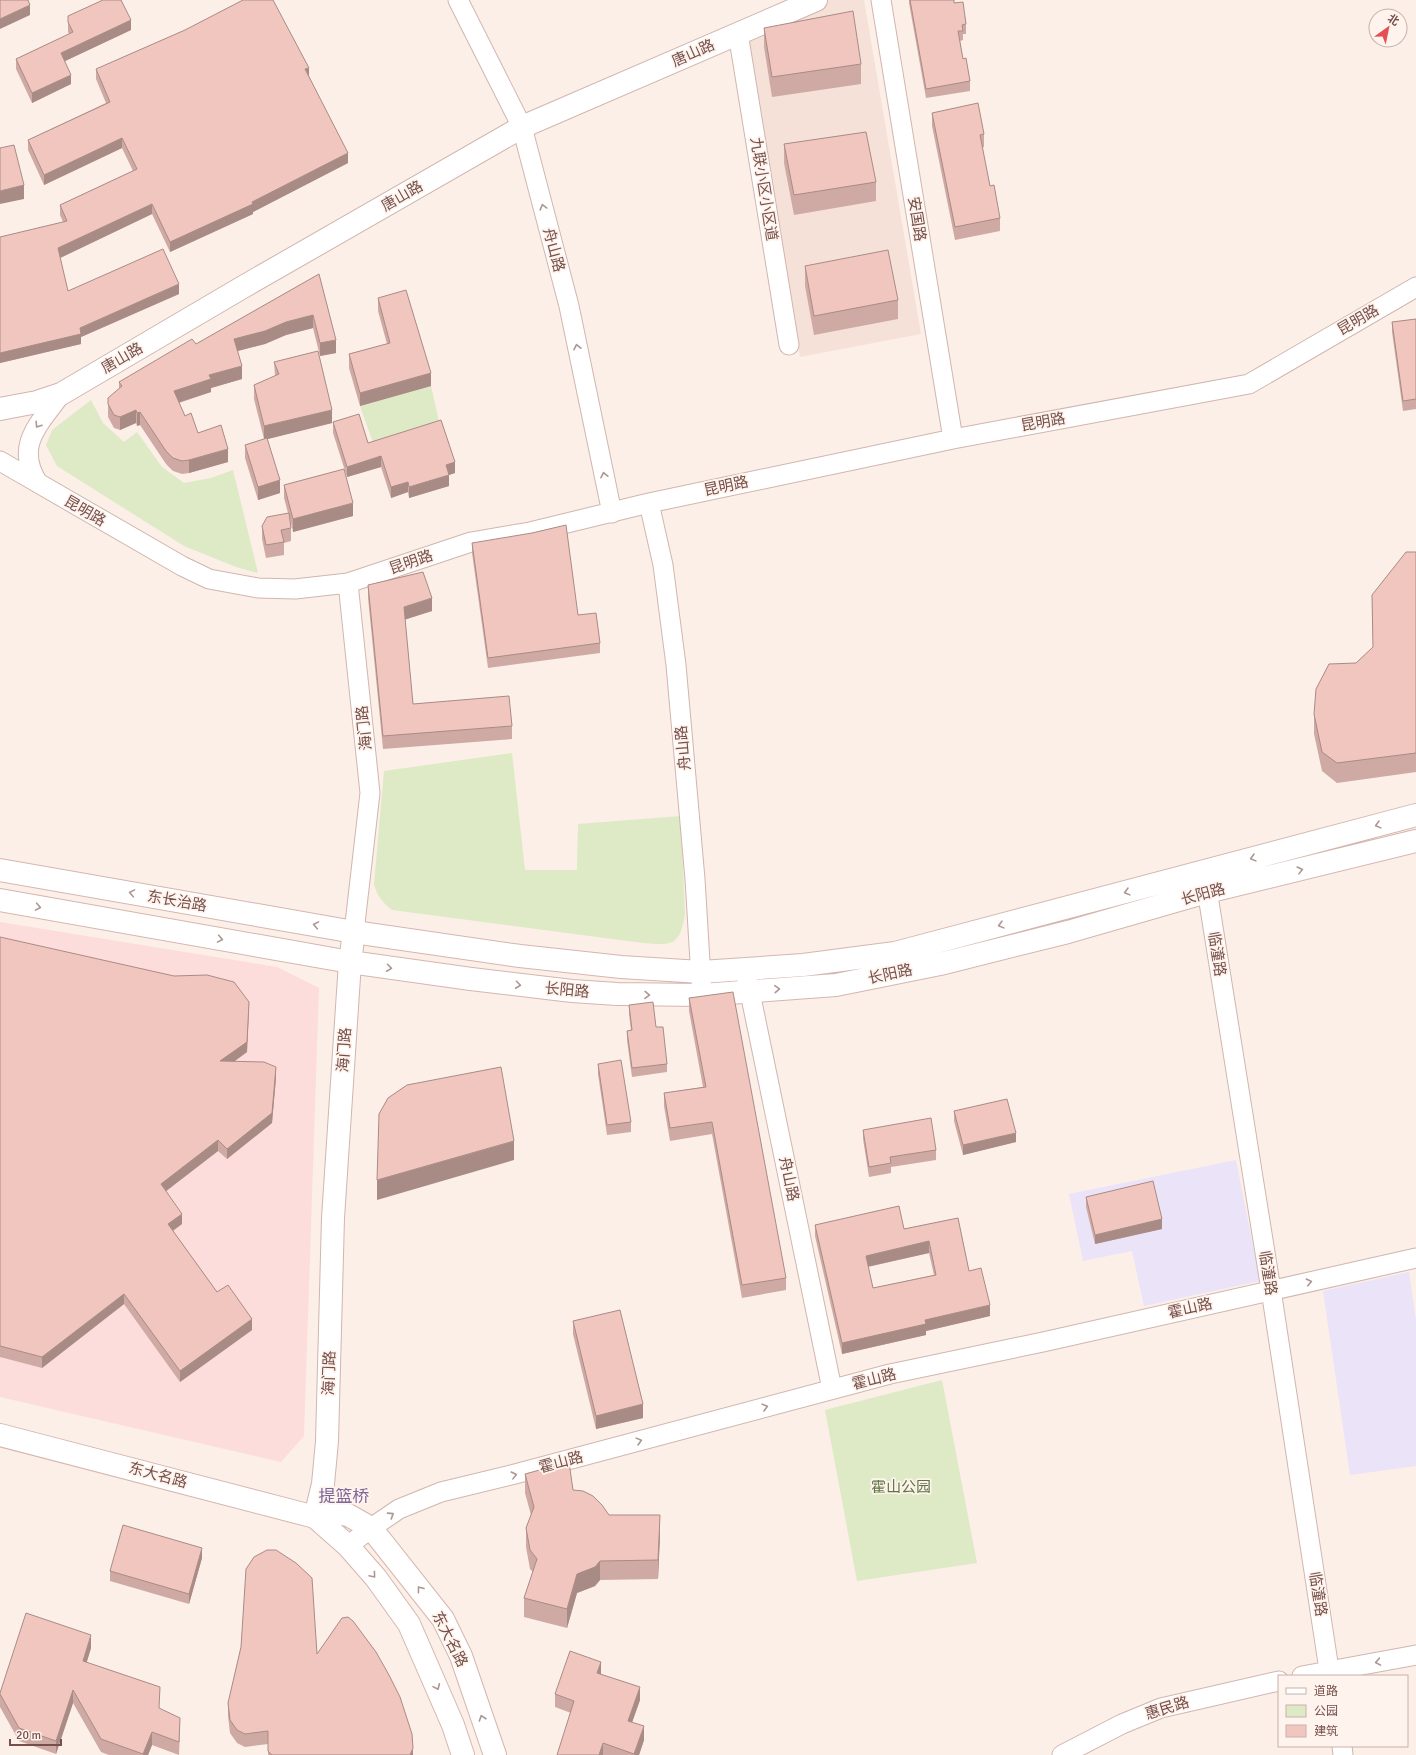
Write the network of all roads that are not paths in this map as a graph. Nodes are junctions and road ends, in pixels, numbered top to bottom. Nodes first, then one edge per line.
1 (458, 0) edge
2 (816, 0) edge
3 (881, 0) edge
4 (738, 33) junction
5 (522, 127) junction
6 (1416, 287) edge
7 (789, 345) dead end
8 (61, 394) junction
9 (0, 409) edge
10 (953, 439) junction
11 (0, 461) edge
12 (38, 483) junction
13 (649, 503) junction
14 (612, 513) junction
15 (348, 584) junction
16 (1416, 815) edge
17 (1416, 842) edge
18 (0, 870) edge
19 (1206, 882) junction
20 (0, 900) edge
21 (354, 932) junction
22 (350, 962) junction
23 (746, 969) junction
24 (701, 972) junction
25 (750, 991) junction
26 (702, 995) junction
27 (1416, 1258) edge
28 (1271, 1290) junction
29 (832, 1390) junction
30 (0, 1435) edge
31 (315, 1517) junction
32 (371, 1528) junction
33 (348, 1546) junction
34 (1416, 1655) edge
35 (1330, 1673) edge
36 (1311, 1675) edge
37 (1278, 1681) edge
38 (463, 1755) edge
39 (494, 1755) edge
40 (1062, 1755) edge

1 - 5 street, 舟山路
2 - 4 main road, 唐山路
3 - 10 street, 安国路
4 - 5 main road, 唐山路
4 - 7 street, 九联小区小区道
5 - 8 main road, 唐山路
14 -> 5 street, 舟山路
6 - 10 street, 昆明路
8 - 9 main road, 唐山路
8 -> 12 street
10 - 13 street, 昆明路
11 - 12 street, 昆明路
12 - 15 street, 昆明路
13 - 14 street, 昆明路
13 - 24 street, 舟山路
14 - 15 street, 昆明路
15 - 21 street, 海门路
16 -> 19 main road, 长阳路
19 -> 17 main road, 长阳路
21 -> 18 main road, 东长治路
19 -> 23 main road, 长阳路
25 -> 19 main road, 长阳路
19 - 28 street, 临潼路
20 -> 22 main road, 东长治路
21 - 22 main road, 海门路
21 - 24 main road, 长阳路
22 -> 26 main road, 长阳路
22 - 31 main road, 海门路
23 - 24 main road, 长阳路
23 - 25 street, 舟山路
24 - 26 street, 舟山路
25 - 26 main road, 长阳路
25 - 29 street, 舟山路
28 -> 27 street, 霍山路
28 - 29 street, 霍山路
28 - 35 street, 临潼路
32 -> 29 street, 霍山路
30 - 31 main road, 东大名路
31 - 32 main road, 东大名路
31 - 33 main road, 东大名路
32 - 33 street, 霍山路
39 -> 32 main road, 东大名路
33 -> 38 main road, 东大名路
34 -> 35 street
35 - 36 street
37 - 40 street, 惠民路

